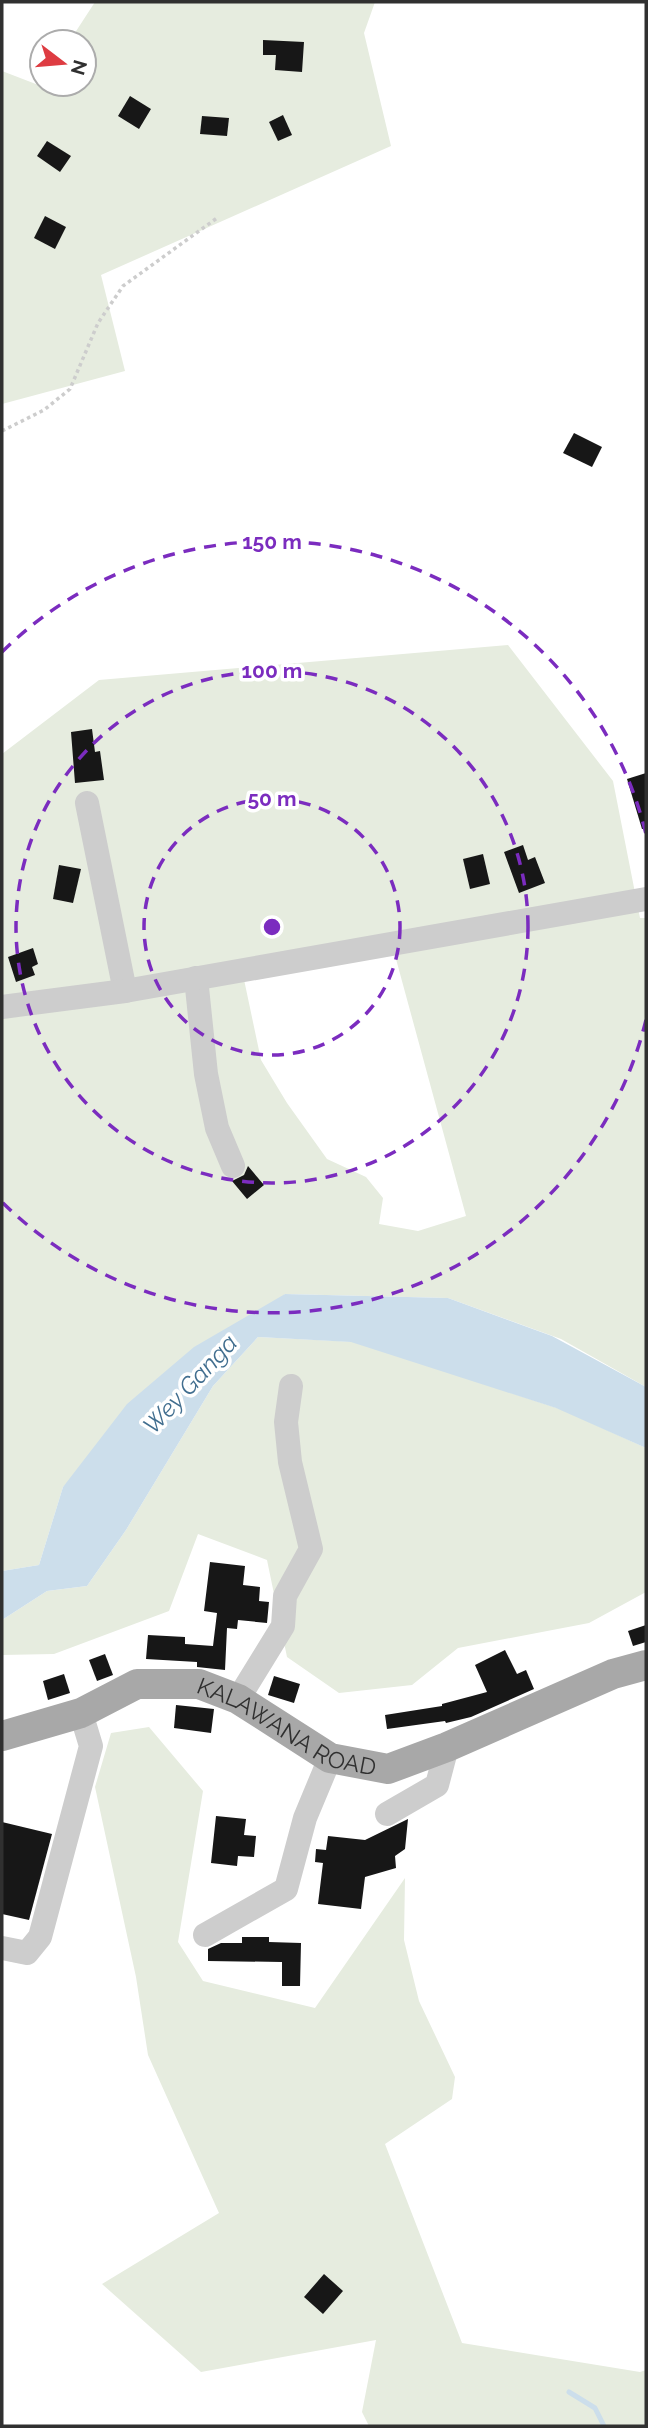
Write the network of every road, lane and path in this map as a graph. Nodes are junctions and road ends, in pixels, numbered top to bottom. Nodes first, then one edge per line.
1 (217, 218) dead end
2 (2, 431) edge
3 (87, 803) dead end
4 (646, 899) edge
5 (197, 978) junction
6 (125, 991) junction
7 (2, 1007) edge
8 (233, 1166) dead end
9 (291, 1386) dead end
10 (646, 1665) edge
11 (238, 1699) junction
12 (81, 1713) junction
13 (2, 1736) edge
14 (447, 1748) junction
15 (330, 1758) junction
16 (387, 1814) dead end
17 (205, 1935) dead end
18 (2, 1948) edge

1 - 2 path
3 - 6 street
4 - 5 street
5 - 6 street
5 - 8 street
6 - 7 street
9 - 11 street
10 - 14 main road, KALAWANA ROAD
11 - 12 main road, KALAWANA ROAD
11 - 15 main road, KALAWANA ROAD
12 - 13 main road, KALAWANA ROAD
12 - 18 street
14 - 15 main road, KALAWANA ROAD
14 - 16 street
15 - 17 street

